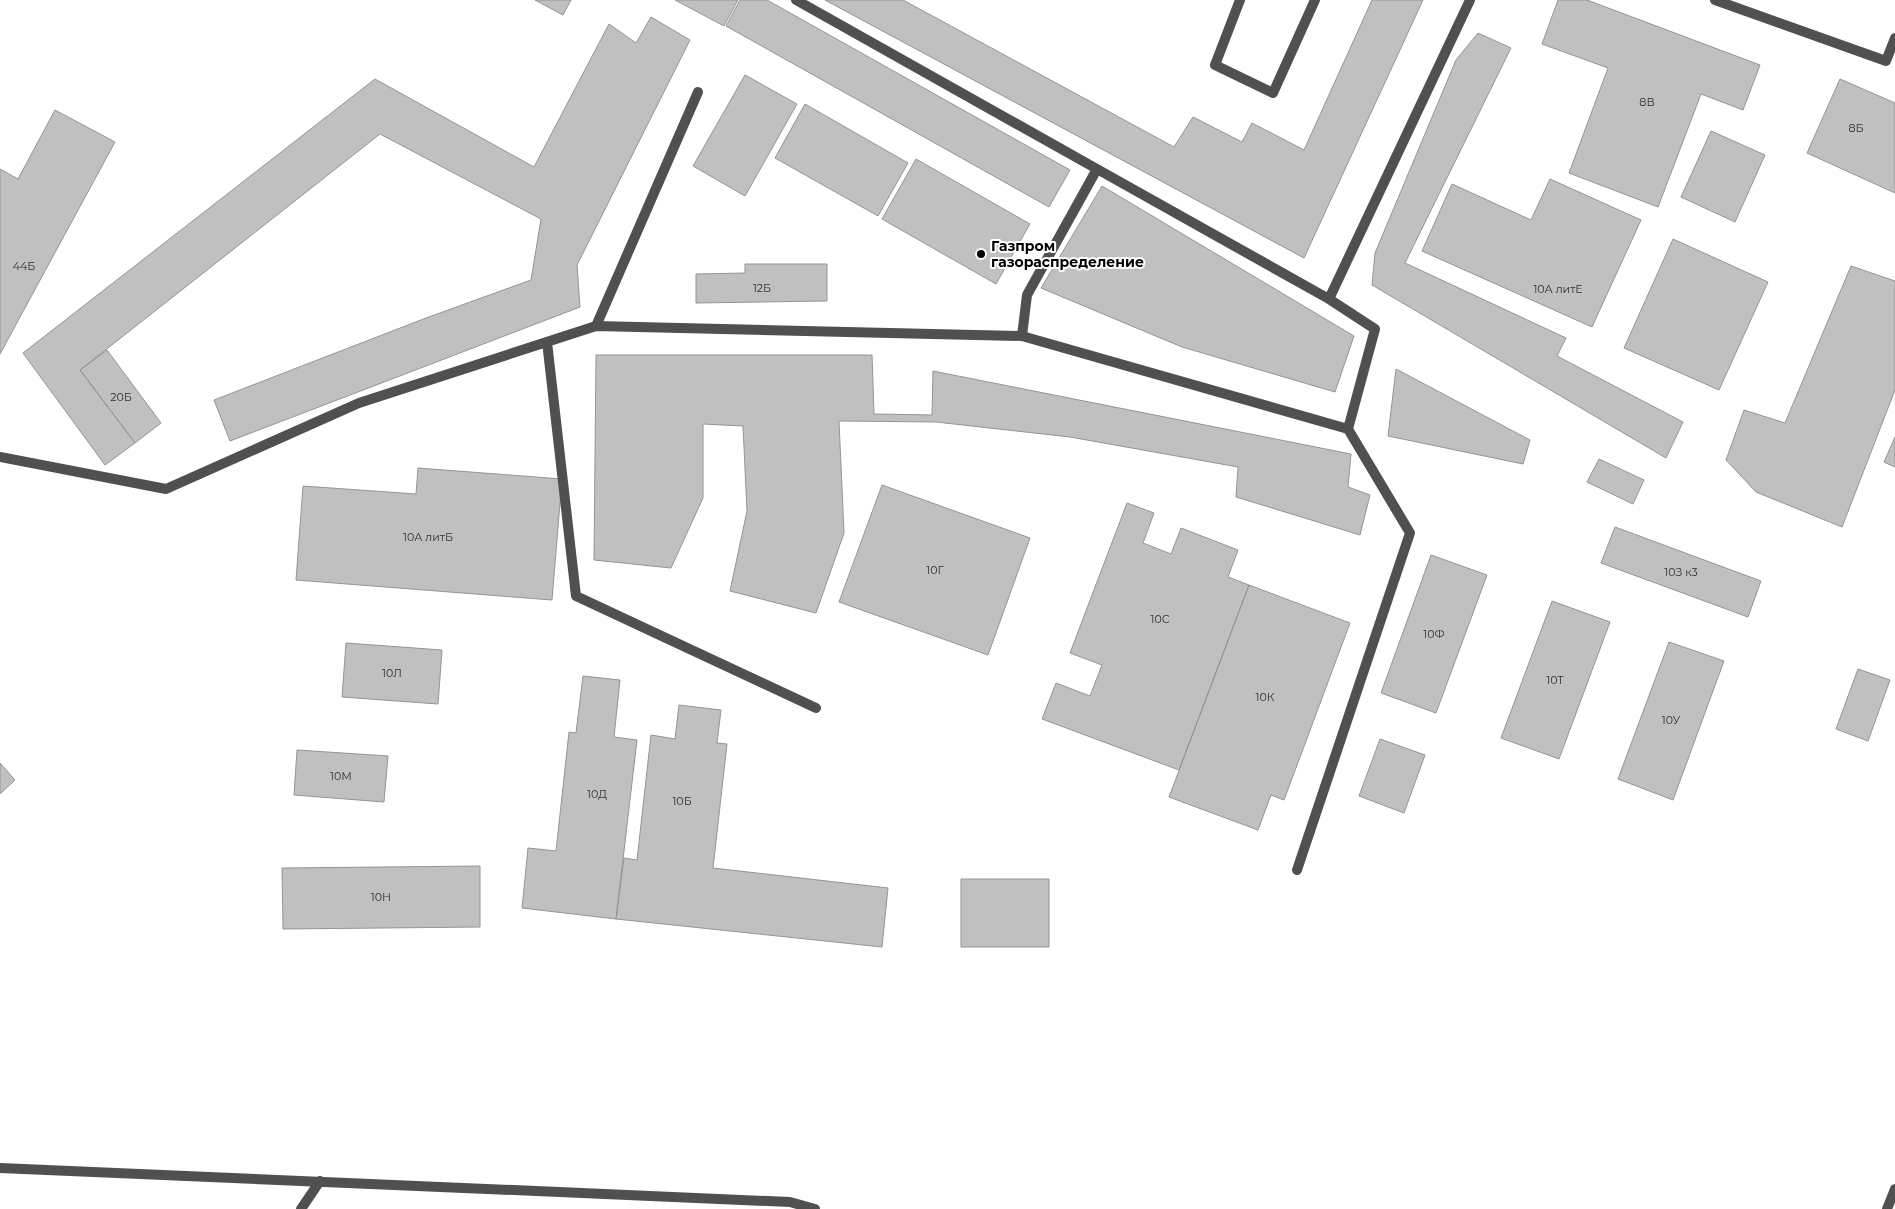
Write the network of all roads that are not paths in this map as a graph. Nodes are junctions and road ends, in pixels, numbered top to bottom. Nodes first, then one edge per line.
1 (796, 0) edge
2 (1240, 0) edge
3 (1315, 0) edge
4 (1470, 0) edge
5 (1715, 0) edge
6 (1895, 38) edge
7 (1890, 63) edge
8 (698, 92) dead end
9 (1097, 168) junction
10 (1329, 299) junction
11 (596, 326) junction
12 (1022, 336) junction
13 (547, 342) junction
14 (1348, 428) junction
15 (0, 457) edge
16 (816, 708) dead end
17 (1297, 870) dead end
18 (0, 1168) edge
19 (320, 1181) junction
20 (1895, 1189) edge
21 (301, 1209) edge
22 (815, 1209) edge
23 (1887, 1209) edge

1 - 9 lane
2 - 3 lane
4 - 10 lane
5 - 7 lane
6 - 7 lane
8 - 11 lane
9 - 10 lane
9 - 12 lane
10 - 14 lane
11 - 12 lane
11 - 13 lane
12 - 14 lane
13 - 15 lane
13 - 16 lane
14 - 17 lane
18 - 19 lane
19 - 21 lane
19 - 22 lane
20 - 23 lane

